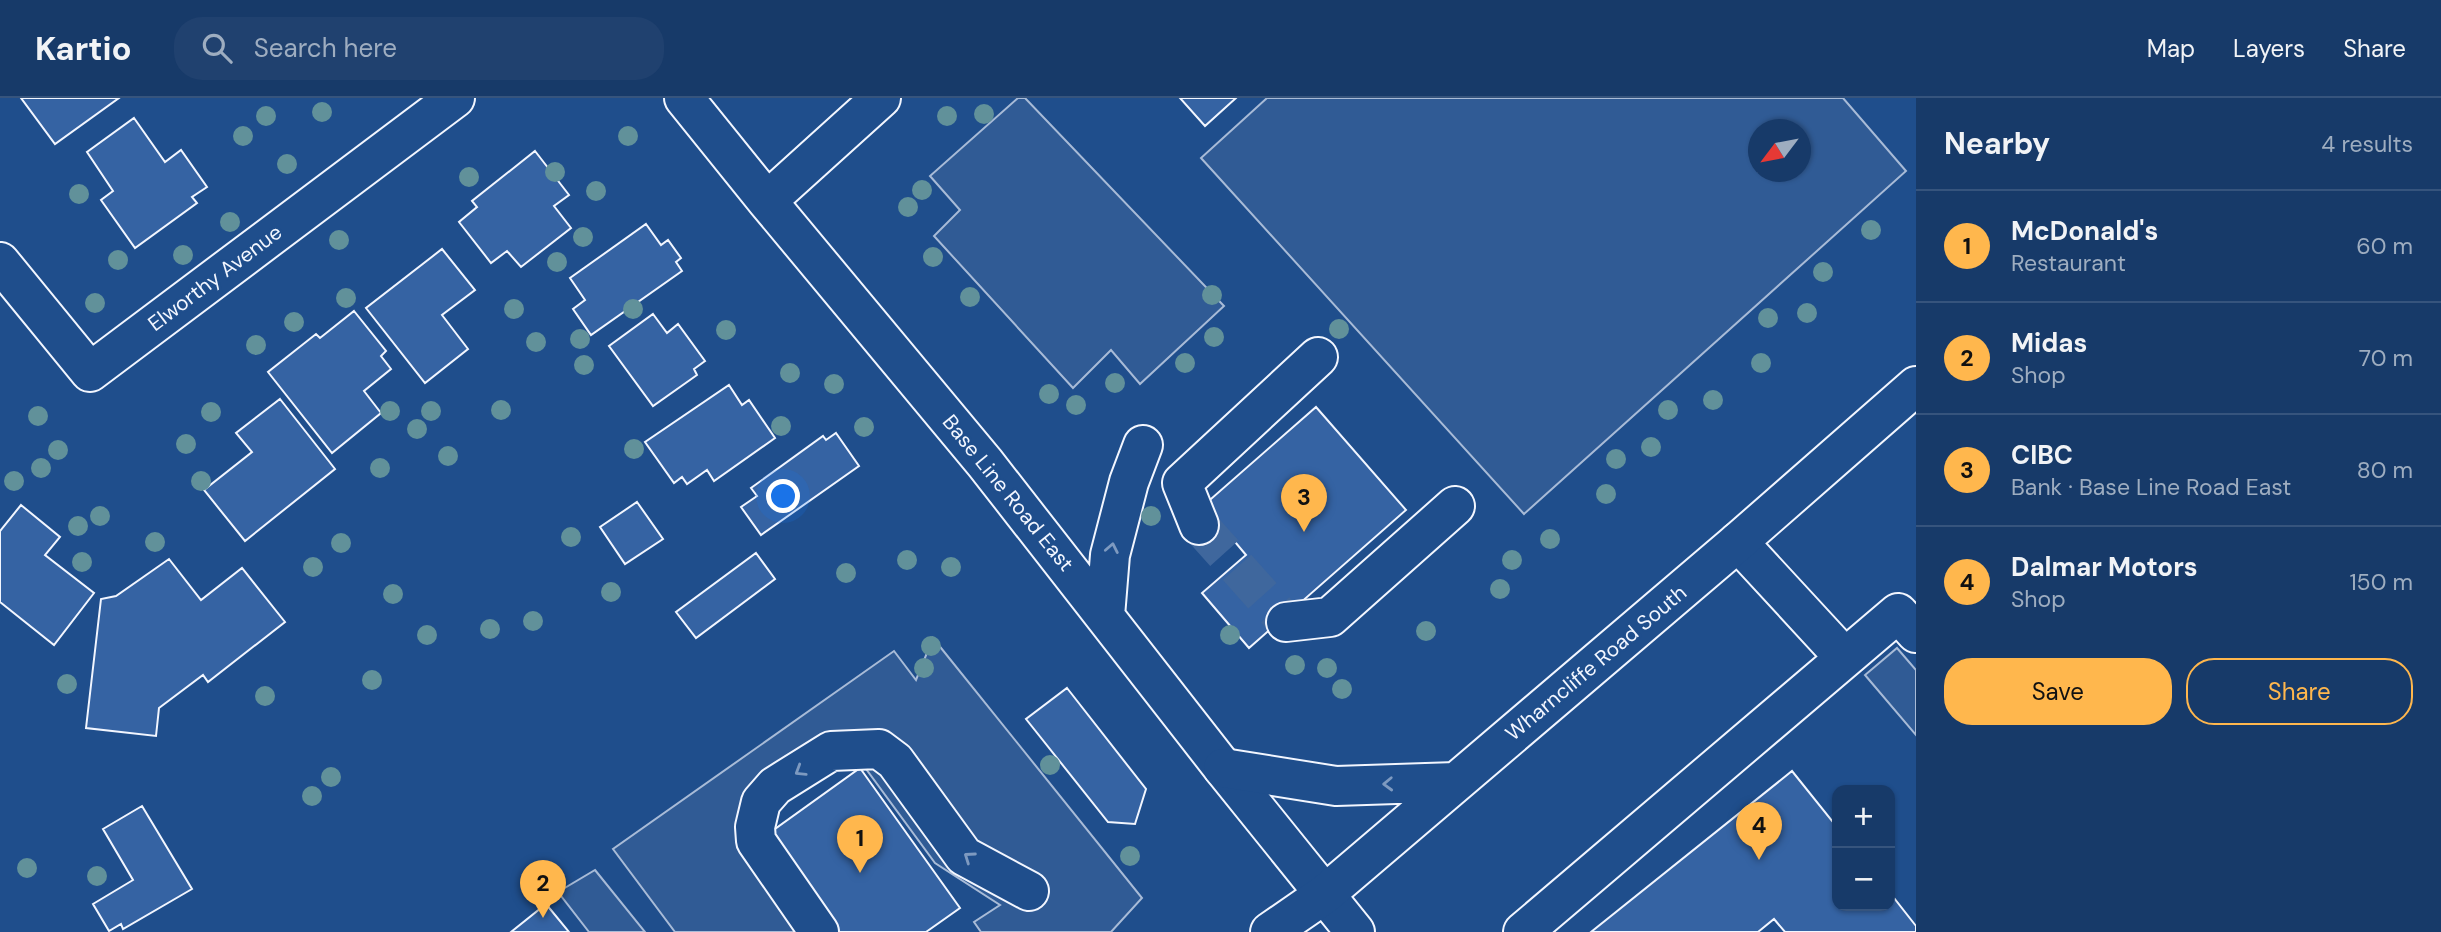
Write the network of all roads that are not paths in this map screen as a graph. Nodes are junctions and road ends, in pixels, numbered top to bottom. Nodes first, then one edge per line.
1 (455, 98) edge
2 (684, 98) edge
3 (881, 98) edge
4 (767, 201) junction
5 (0, 262) edge
6 (1318, 357) dead end
7 (1916, 386) edge
8 (1143, 445) dead end
9 (1455, 506) dead end
10 (1199, 525) tunnel mouth
11 (1738, 542) junction
12 (1105, 616) junction
13 (1286, 622) dead end
14 (1916, 633) edge
15 (1844, 657) junction
16 (1223, 768) junction
17 (1456, 782) junction
18 (1029, 891) dead end
19 (1325, 894) junction
20 (819, 932) edge
21 (1270, 932) edge
22 (1355, 932) edge
23 (1523, 932) edge

1 - 5 street, Elworthy Avenue
2 - 4 street, Base Line Road East
3 - 4 street
4 - 12 street, Base Line Road East
6 - 10 street
7 - 11 street, Wharncliffe Road South
12 -> 8 street
9 - 13 street
11 - 15 street
11 - 17 street, Wharncliffe Road South
12 - 16 street, Base Line Road East
14 - 15 street
15 - 23 street
17 -> 16 street
16 - 19 street, Base Line Road East
17 - 19 street, Wharncliffe Road South
18 -> 20 street
19 - 21 street, Wharncliffe Road South
19 - 22 street, Base Line Road East

